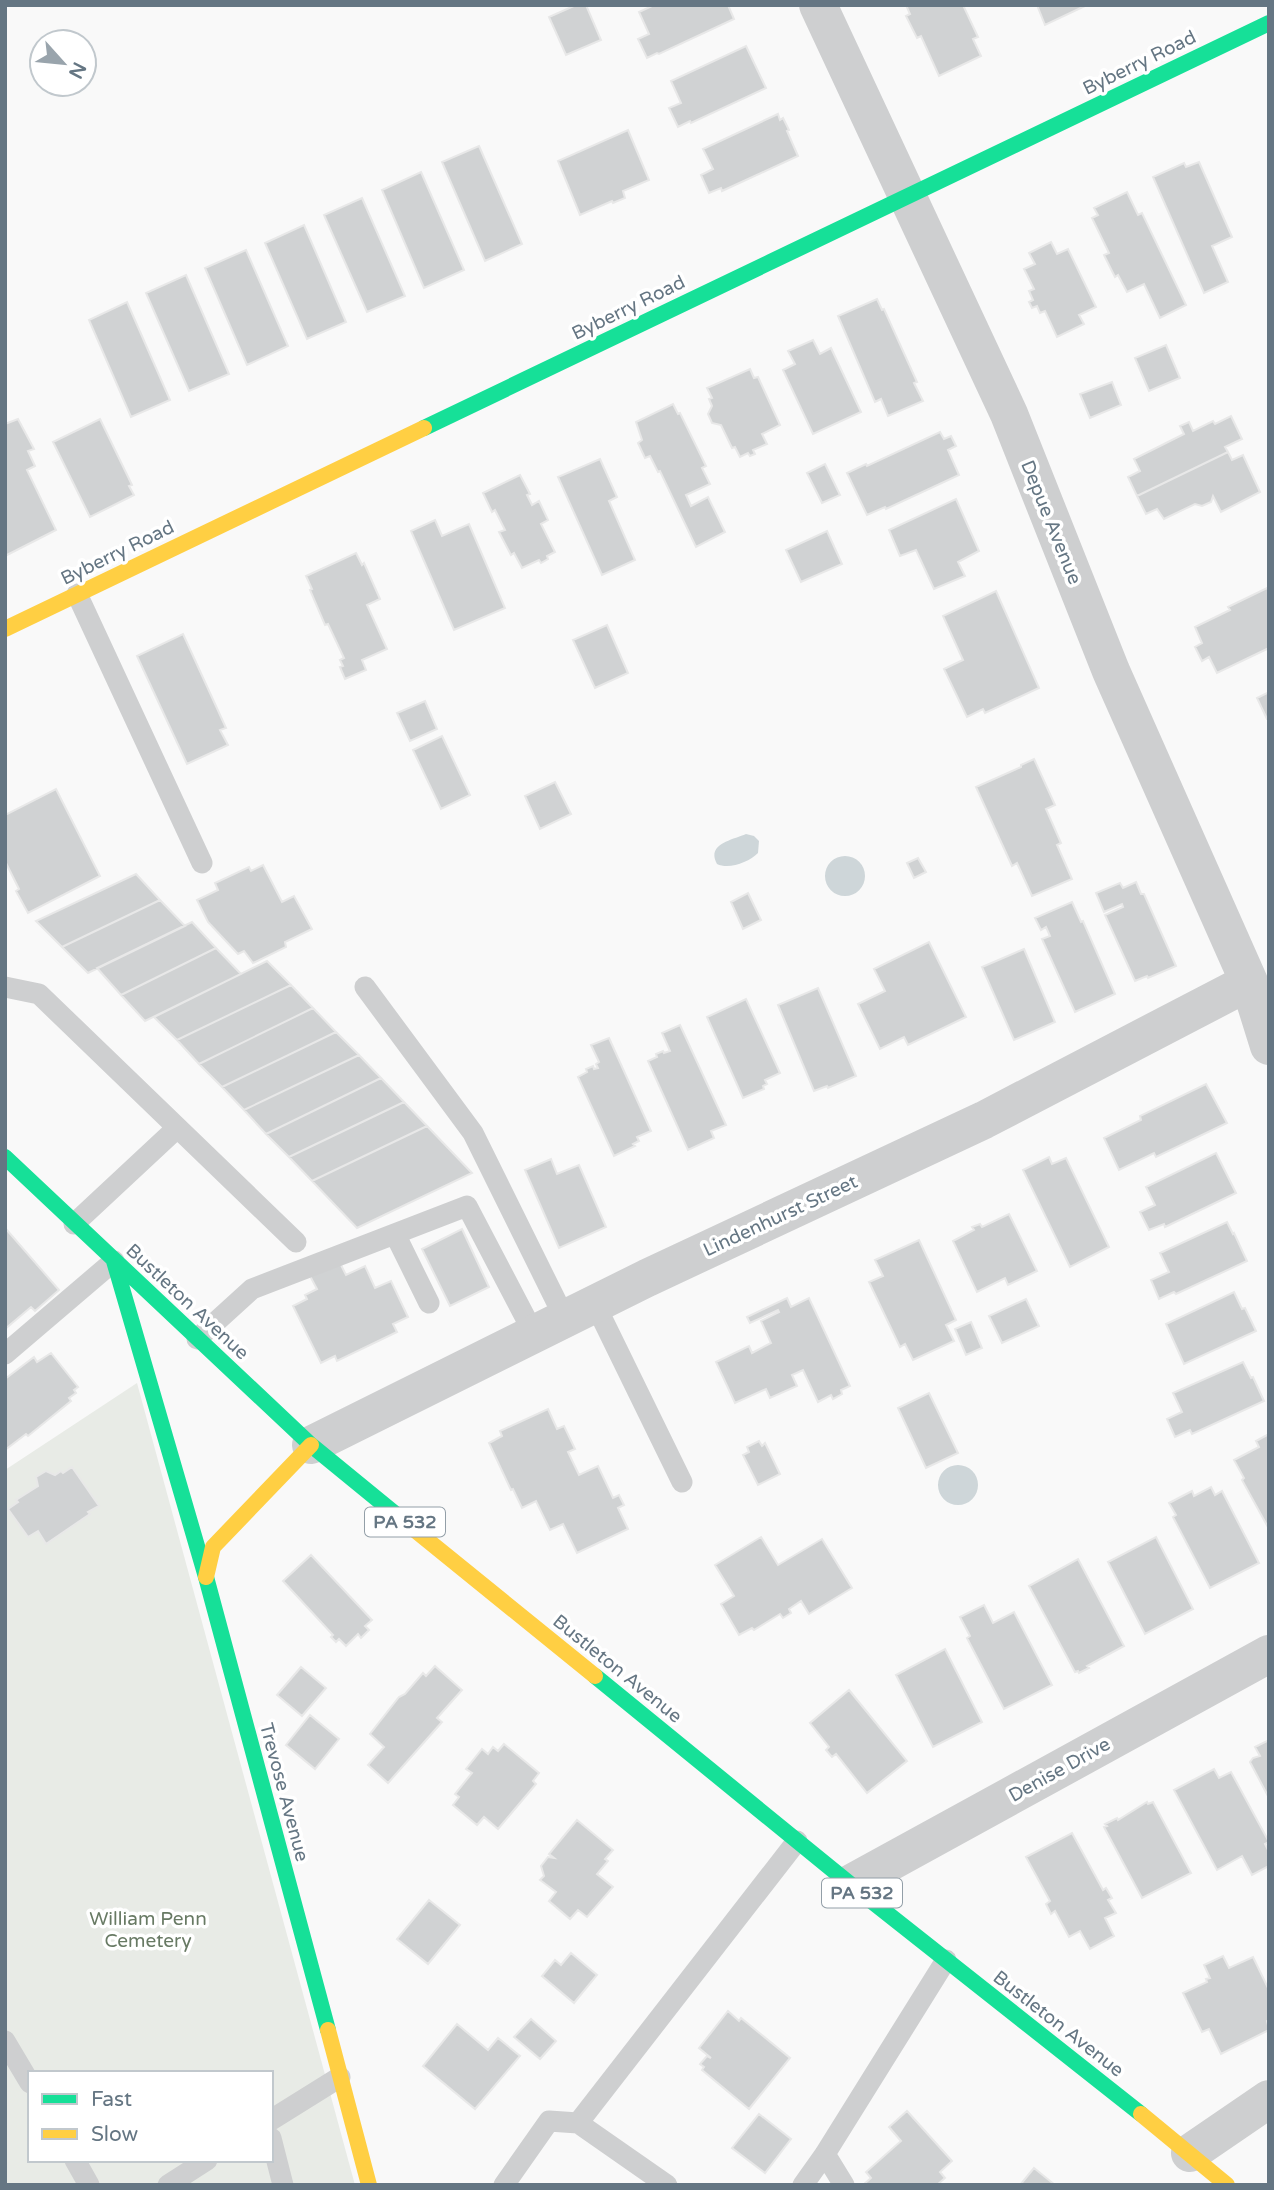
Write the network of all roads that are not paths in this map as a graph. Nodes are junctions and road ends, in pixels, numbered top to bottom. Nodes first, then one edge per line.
1 (818, 5) edge
2 (1269, 23) edge
3 (908, 196) junction
4 (77, 594) junction
5 (5, 629) edge
6 (202, 863) dead end
7 (1249, 982) junction
8 (5, 987) edge
9 (365, 987) dead end
10 (1269, 1046) edge
11 (177, 1128) junction
12 (11, 1173) edge
13 (74, 1224) junction
14 (396, 1234) junction
15 (296, 1242) dead end
16 (114, 1261) junction
17 (429, 1303) dead end
18 (565, 1319) junction
19 (197, 1339) junction
20 (5, 1354) edge
21 (311, 1445) junction
22 (682, 1482) dead end
23 (206, 1577) junction
24 (1269, 1654) edge
25 (797, 1841) junction
26 (850, 1884) junction
27 (946, 1959) junction
28 (5, 2041) edge
29 (340, 2077) junction
30 (28, 2080) edge
31 (1269, 2099) edge
32 (273, 2119) edge
33 (578, 2123) junction
34 (273, 2146) edge
35 (1191, 2153) junction
36 (825, 2154) junction
37 (76, 2162) edge
38 (204, 2162) edge
39 (89, 2185) edge
40 (168, 2185) edge
41 (283, 2185) edge
42 (369, 2185) edge
43 (504, 2185) edge
44 (667, 2185) edge
45 (803, 2185) edge
46 (844, 2185) edge
47 (1227, 2185) edge

1 - 3 street, Depue Avenue
2 - 3 main road, Byberry Road
3 - 4 main road, Byberry Road
3 - 7 street, Depue Avenue
4 - 5 main road, Byberry Road
4 - 6 lane
7 - 10 street, Depue Avenue
7 - 18 street, Lindenhurst Street
8 - 11 lane
9 - 18 lane
11 - 13 lane
11 - 15 lane
12 - 13 main road, Bustleton Avenue / PA 532
13 - 16 main road, Bustleton Avenue / PA 532
14 - 17 lane
14 - 18 lane
14 - 19 lane
16 - 19 main road, Bustleton Avenue / PA 532
16 - 20 lane
16 - 23 main road, Trevose Avenue
18 - 21 street, Lindenhurst Street
18 - 22 lane
19 - 21 main road, Bustleton Avenue / PA 532
21 - 23 main road
21 - 25 main road, Bustleton Avenue / PA 532
23 - 29 main road, Trevose Avenue
24 - 26 street, Denise Drive
25 - 26 main road, Bustleton Avenue / PA 532
25 - 33 lane
26 - 27 main road, Bustleton Avenue / PA 532
27 - 35 main road, Bustleton Avenue / PA 532
27 - 36 lane
28 - 30 lane
29 - 32 lane
29 - 42 main road, Trevose Avenue
31 - 35 street
33 - 43 lane
33 - 44 lane
34 - 41 lane
35 - 47 main road, Bustleton Avenue / PA 532
36 - 45 lane
36 - 46 lane
37 - 39 lane
38 - 40 lane

